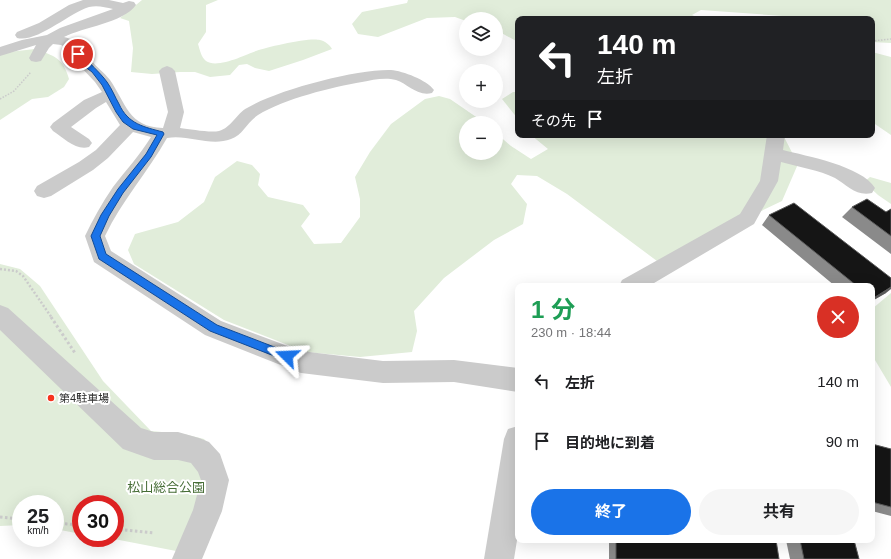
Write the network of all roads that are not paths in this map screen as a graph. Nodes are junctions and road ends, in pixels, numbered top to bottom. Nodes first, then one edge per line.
1 (65, 0) edge
2 (130, 4) edge
3 (50, 8) dead end
4 (51, 38) junction
5 (0, 43) edge
6 (0, 52) edge
7 (36, 58) road end
8 (167, 71) dead end
9 (426, 90) dead end
10 (110, 94) junction
11 (131, 124) junction
12 (165, 133) junction
13 (83, 143) dead end
14 (775, 144) edge
15 (865, 188) dead end
16 (44, 191) dead end
17 (635, 283) edge
18 (0, 315) edge
19 (515, 380) edge
20 (515, 458) edge
21 (187, 559) edge
22 (499, 559) edge

1 - 3 street
2 - 4 street
2 - 5 street
4 - 6 street
4 - 7 street
4 - 10 street
8 - 12 street
9 - 12 street
10 - 11 street
10 - 13 street
11 - 12 street
11 - 16 street
12 - 19 street
14 - 15 street
14 - 17 street
18 - 21 street
20 - 22 street

